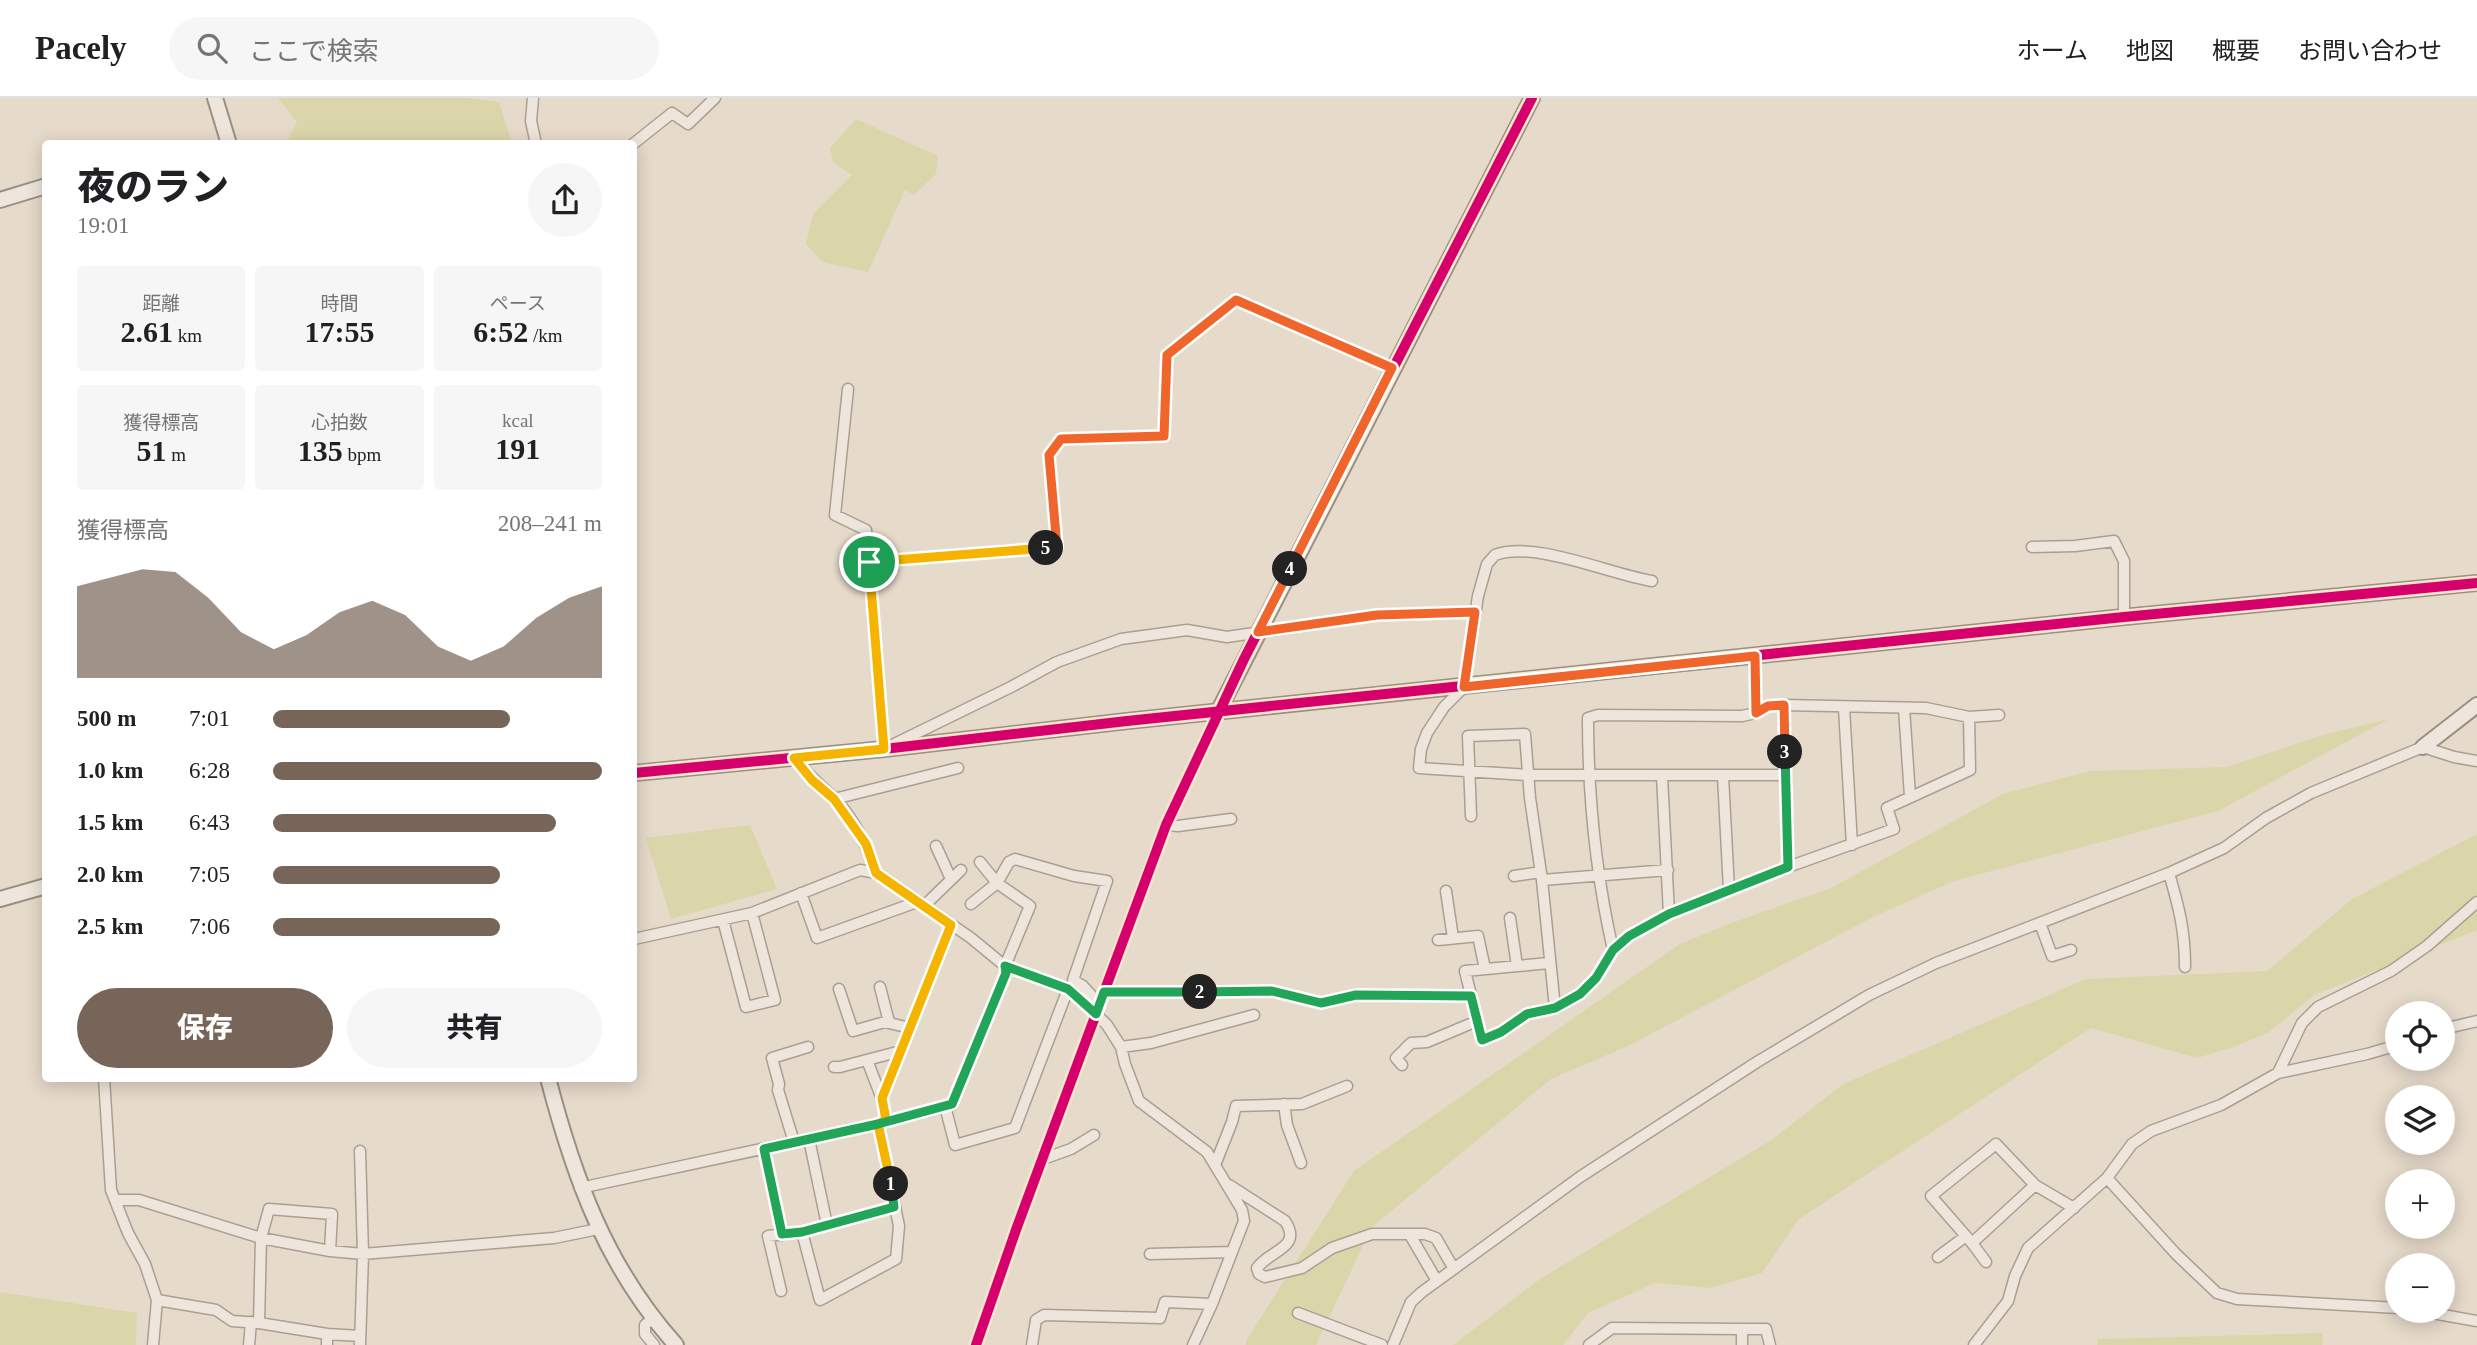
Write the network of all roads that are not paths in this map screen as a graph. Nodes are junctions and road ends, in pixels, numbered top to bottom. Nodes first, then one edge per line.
1 (215, 98) edge
2 (533, 98) edge
3 (715, 98) edge
4 (1532, 98) edge
5 (228, 140) edge
6 (535, 140) edge
7 (637, 141) edge
8 (42, 187) edge
9 (0, 200) edge
10 (1392, 368) junction
11 (848, 389) dead end
12 (2032, 547) dead end
13 (869, 562) junction
14 (1652, 581) dead end
15 (2477, 583) edge
16 (1475, 612) junction
17 (2124, 617) junction
18 (1258, 632) junction
19 (1755, 656) junction
20 (1464, 687) junction
21 (1784, 705) junction
22 (2477, 705) edge
23 (1844, 708) junction
24 (1905, 708) junction
25 (1217, 712) junction
26 (1756, 713) junction
27 (1999, 715) dead end
28 (1969, 717) junction
29 (2423, 747) junction
30 (884, 749) junction
31 (794, 758) junction
32 (2477, 761) edge
33 (958, 768) dead end
34 (1469, 772) junction
35 (637, 773) edge
36 (1528, 775) junction
37 (1588, 775) junction
38 (1785, 775) junction
39 (1662, 776) junction
40 (1724, 776) junction
41 (1910, 796) junction
42 (834, 799) junction
43 (1471, 816) dead end
44 (1231, 819) dead end
45 (1166, 825) junction
46 (1852, 845) junction
47 (936, 846) dead end
48 (980, 862) dead end
49 (1788, 867) junction
50 (961, 870) dead end
51 (1668, 870) junction
52 (876, 873) junction
53 (2169, 873) junction
54 (1601, 875) junction
55 (1514, 876) dead end
56 (1541, 876) junction
57 (951, 879) junction
58 (997, 883) junction
59 (42, 887) edge
60 (1729, 890) junction
61 (1446, 891) dead end
62 (801, 894) junction
63 (0, 900) edge
64 (2477, 902) edge
65 (920, 904) junction
66 (971, 904) dead end
67 (752, 913) junction
68 (1669, 914) junction
69 (1510, 918) dead end
70 (723, 920) junction
71 (2040, 923) junction
72 (951, 925) junction
73 (637, 938) edge
74 (1453, 938) junction
75 (1438, 940) dead end
76 (1613, 950) junction
77 (2071, 950) dead end
78 (1549, 963) junction
79 (1005, 966) junction
80 (1517, 966) junction
81 (2185, 967) dead end
82 (1485, 969) junction
83 (880, 987) dead end
84 (839, 989) dead end
85 (1068, 989) junction
86 (1104, 992) junction
87 (1471, 996) junction
88 (1555, 1008) junction
89 (1098, 1009) junction
90 (1254, 1015) dead end
91 (1477, 1021) junction
92 (2477, 1021) edge
93 (889, 1023) junction
94 (2455, 1027) edge
95 (910, 1028) junction
96 (808, 1047) dead end
97 (1121, 1047) junction
98 (2385, 1049) edge
99 (901, 1051) junction
100 (1396, 1059) dead end
101 (867, 1060) junction
102 (834, 1067) dead end
103 (2278, 1073) junction
104 (104, 1082) edge
105 (549, 1082) edge
106 (1347, 1086) dead end
107 (882, 1098) junction
108 (1284, 1104) junction
109 (945, 1106) junction
110 (882, 1122) junction
111 (1094, 1135) dead end
112 (809, 1139) junction
113 (794, 1142) junction
114 (764, 1149) junction
115 (360, 1151) dead end
116 (1043, 1159) junction
117 (1301, 1163) dead end
118 (1215, 1165) junction
119 (2107, 1178) junction
120 (1226, 1183) junction
121 (2035, 1185) junction
122 (580, 1188) junction
123 (115, 1200) junction
124 (894, 1207) junction
125 (2074, 1208) junction
126 (827, 1225) junction
127 (598, 1229) junction
128 (802, 1232) junction
129 (782, 1234) junction
130 (1410, 1235) junction
131 (261, 1238) junction
132 (1969, 1240) junction
133 (330, 1251) junction
134 (1232, 1252) junction
135 (363, 1254) junction
136 (1150, 1254) dead end
137 (1938, 1257) dead end
138 (1986, 1262) dead end
139 (1454, 1269) junction
140 (1437, 1281) junction
141 (780, 1291) dead end
142 (157, 1300) junction
143 (1212, 1304) junction
144 (2385, 1307) edge
145 (1298, 1313) dead end
146 (2455, 1317) edge
147 (652, 1319) junction
148 (2477, 1321) edge
149 (255, 1322) junction
150 (1742, 1329) junction
151 (327, 1340) edge
152 (360, 1340) edge
153 (153, 1345) edge
154 (249, 1345) edge
155 (654, 1345) edge
156 (676, 1345) edge
157 (976, 1345) edge
158 (1032, 1345) edge
159 (1193, 1345) edge
160 (1382, 1345) edge
161 (1393, 1345) edge
162 (1589, 1345) edge
163 (1742, 1345) edge
164 (1770, 1345) edge
165 (1974, 1345) edge

1 - 5 street
2 - 6 street
3 - 7 street
4 - 10 street
8 - 9 street
10 - 13 street
10 - 18 street
11 - 13 street
12 - 17 street
13 - 30 street
14 - 16 street
15 - 17 street
16 - 18 street
16 - 20 street
17 - 19 street
18 - 25 street
18 - 30 street
19 - 20 street
19 - 26 street
20 - 25 street
20 - 34 street
21 - 23 street
21 - 26 street
21 - 38 street
22 - 29 street
23 - 24 street
23 - 46 street
24 - 28 street
24 - 41 street
25 - 30 street
25 - 45 street
26 - 37 street
27 - 28 street
28 - 41 street
29 - 32 street
29 - 53 street
30 - 31 street
31 - 35 street
31 - 42 street
33 - 42 street
34 - 36 street
34 - 36 street
34 - 43 street
36 - 37 street
36 - 56 street
37 - 39 street
37 - 54 street
38 - 40 street
38 - 49 street
39 - 40 street
39 - 51 street
40 - 60 street
41 - 46 street
42 - 52 street
44 - 45 street
45 - 86 street
46 - 49 street
47 - 57 street
48 - 58 street
49 - 60 street
50 - 57 street
51 - 54 street
51 - 68 street
52 - 62 street
52 - 65 street
53 - 71 street
53 - 81 street
54 - 56 street
54 - 76 street
55 - 56 street
56 - 78 street
57 - 65 street
58 - 66 street
58 - 79 street
58 - 89 street
59 - 63 street
60 - 68 street
61 - 74 street
62 - 65 street
62 - 67 street
64 - 103 street
65 - 72 street
67 - 70 street
67 - 70 street
68 - 76 street
69 - 80 street
70 - 73 street
71 - 77 street
71 - 139 street
72 - 79 street
72 - 95 street
74 - 75 street
74 - 82 street
76 - 88 street
78 - 80 street
78 - 88 street
79 - 85 street
79 - 109 street
80 - 82 street
82 - 87 street
83 - 93 street
84 - 93 street
85 - 89 street
85 - 109 street
86 - 87 street
86 - 89 street
87 - 91 street
88 - 91 street
89 - 97 street
89 - 116 street
90 - 97 street
91 - 100 street
92 - 94 street
93 - 95 street
95 - 99 street
96 - 113 street
97 - 118 street
98 - 103 street
99 - 101 street
99 - 107 street
101 - 102 street
101 - 107 street
103 - 119 street
104 - 123 street
105 - 122 street
106 - 108 street
107 - 110 street
108 - 117 street
108 - 118 street
109 - 110 street
110 - 112 street
110 - 124 street
111 - 116 street
112 - 113 street
112 - 126 street
113 - 114 street
114 - 122 street
114 - 129 street
115 - 135 street
116 - 157 street
118 - 120 street
119 - 125 street
119 - 144 street
120 - 130 street
120 - 134 street
121 - 125 street
121 - 132 street
121 - 132 street
122 - 127 street
123 - 131 street
123 - 142 street
124 - 126 street
124 - 128 street
125 - 165 street
126 - 128 street
127 - 135 street
127 - 147 street
128 - 129 street
129 - 141 street
130 - 139 street
130 - 140 street
131 - 133 street
131 - 133 street
131 - 149 street
132 - 137 street
132 - 138 street
133 - 135 street
134 - 136 street
134 - 143 street
135 - 152 street
139 - 140 street
140 - 161 street
142 - 149 street
142 - 153 street
143 - 158 street
143 - 159 street
145 - 160 street
146 - 148 street
147 - 155 street
147 - 156 street
149 - 151 street
149 - 154 street
150 - 162 street
150 - 163 street
150 - 164 street
151 - 152 street

